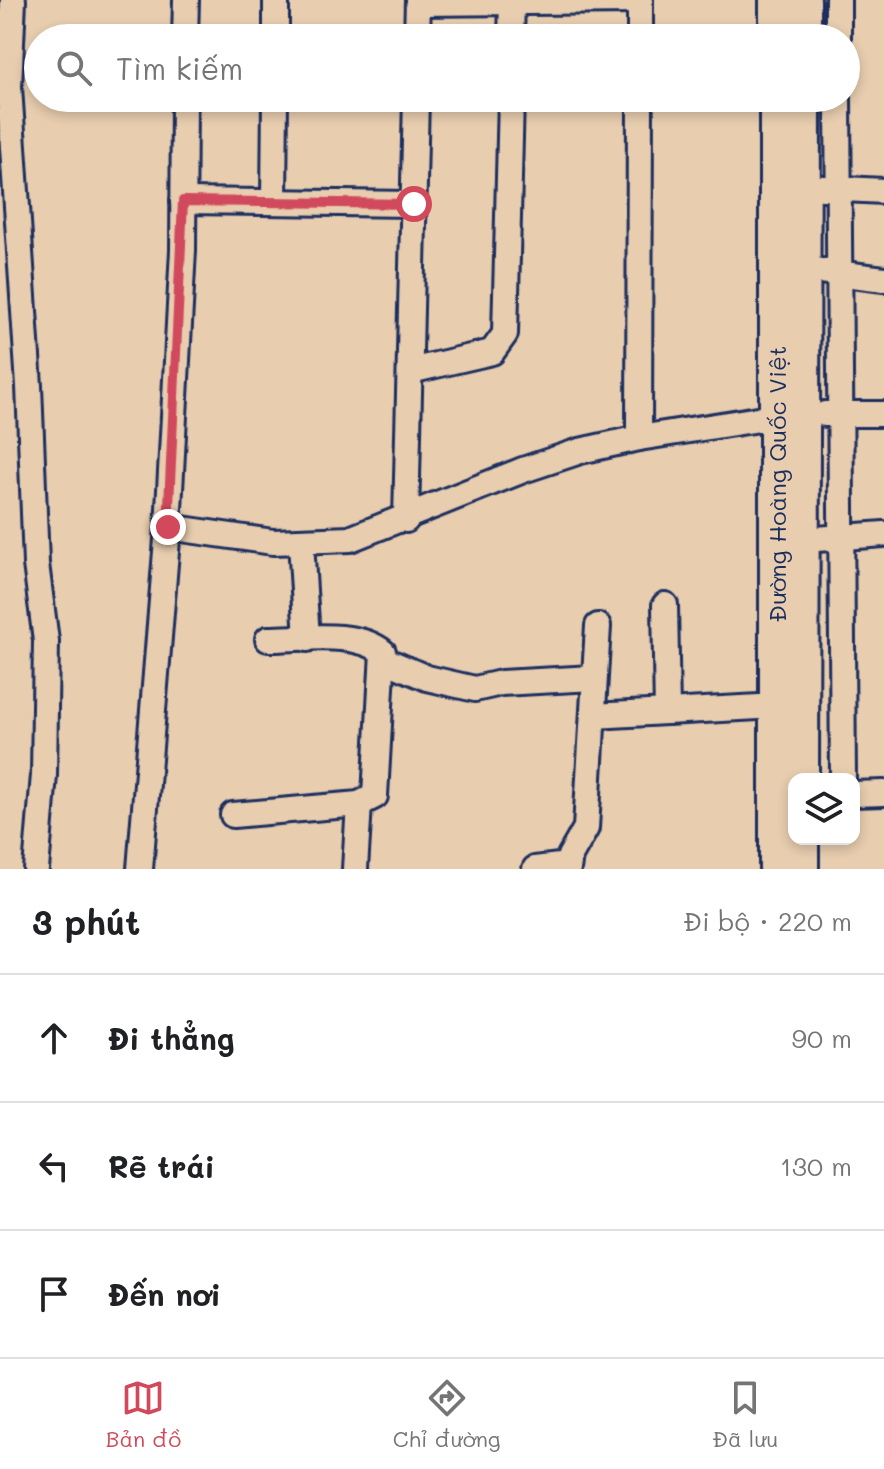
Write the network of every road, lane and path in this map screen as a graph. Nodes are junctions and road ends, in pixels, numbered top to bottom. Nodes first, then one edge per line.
1 (13, 0) edge
2 (186, 0) edge
3 (276, 0) edge
4 (777, 0) edge
5 (803, 0) edge
6 (838, 0) edge
7 (418, 1) edge
8 (640, 1) edge
9 (512, 2) junction
10 (185, 24) edge
11 (276, 24) edge
12 (417, 24) edge
13 (511, 24) edge
14 (640, 24) edge
15 (777, 24) edge
16 (803, 24) edge
17 (838, 24) edge
18 (184, 112) edge
19 (275, 112) edge
20 (416, 112) edge
21 (511, 112) edge
22 (640, 112) edge
23 (778, 112) edge
24 (803, 112) edge
25 (838, 112) edge
26 (803, 187) junction
27 (837, 189) junction
28 (884, 191) edge
29 (183, 201) junction
30 (274, 202) junction
31 (414, 204) junction
32 (804, 269) junction
33 (838, 274) junction
34 (884, 279) edge
35 (410, 371) junction
36 (790, 414) junction
37 (839, 414) junction
38 (884, 414) edge
39 (639, 438) junction
40 (406, 520) junction
41 (168, 527) junction
42 (884, 534) edge
43 (841, 537) junction
44 (803, 540) junction
45 (301, 542) junction
46 (665, 605) dead end
47 (598, 626) dead end
48 (268, 639) dead end
49 (307, 639) junction
50 (790, 650) junction
51 (385, 660) junction
52 (594, 678) junction
53 (777, 706) junction
54 (667, 712) junction
55 (593, 716) junction
56 (800, 773) edge
57 (843, 773) edge
58 (884, 793) edge
59 (860, 794) edge
60 (359, 804) junction
61 (233, 815) dead end
62 (801, 845) edge
63 (568, 867) edge
64 (36, 869) edge
65 (140, 869) edge
66 (355, 869) edge
67 (535, 869) edge
68 (777, 869) edge
69 (801, 869) edge

1 - 64 street
2 - 10 street
3 - 11 street
4 - 15 highway
5 - 16 highway
6 - 17 street
7 - 9 street
7 - 12 street
8 - 9 street
8 - 14 street
9 - 13 street
18 - 29 street
19 - 30 street
20 - 31 street
21 - 35 street
22 - 39 street
23 - 36 highway, Đường Hoàng Quốc Việt
24 - 26 highway, Đường Hoàng Quốc Việt
25 - 27 street
26 - 27 street
26 - 32 highway, Đường Hoàng Quốc Việt
27 - 28 street
27 - 33 street
29 - 30 street
29 - 41 street
30 - 31 street
31 - 35 street
32 - 33 street
32 - 36 highway, Đường Hoàng Quốc Việt
33 - 34 street
33 - 37 street
35 - 40 street
36 - 37 street
36 - 39 street
36 - 44 highway, Đường Hoàng Quốc Việt
36 - 50 highway, Đường Hoàng Quốc Việt
37 - 38 street
37 - 43 street
39 - 40 street
40 - 45 street
41 - 45 street
41 - 65 street
42 - 43 street
43 - 44 street
43 - 57 street
44 - 50 highway, Đường Hoàng Quốc Việt
45 - 49 street
46 - 54 street
47 - 52 street
48 - 49 street
49 - 51 street
50 - 53 highway, Đường Hoàng Quốc Việt
50 - 56 highway, Đường Hoàng Quốc Việt
51 - 52 street
51 - 60 street
52 - 55 street
53 - 54 street
53 - 68 highway, Đường Hoàng Quốc Việt
54 - 55 street
55 - 63 street
58 - 59 street
60 - 61 street
60 - 66 street
62 - 69 highway
63 - 67 street

